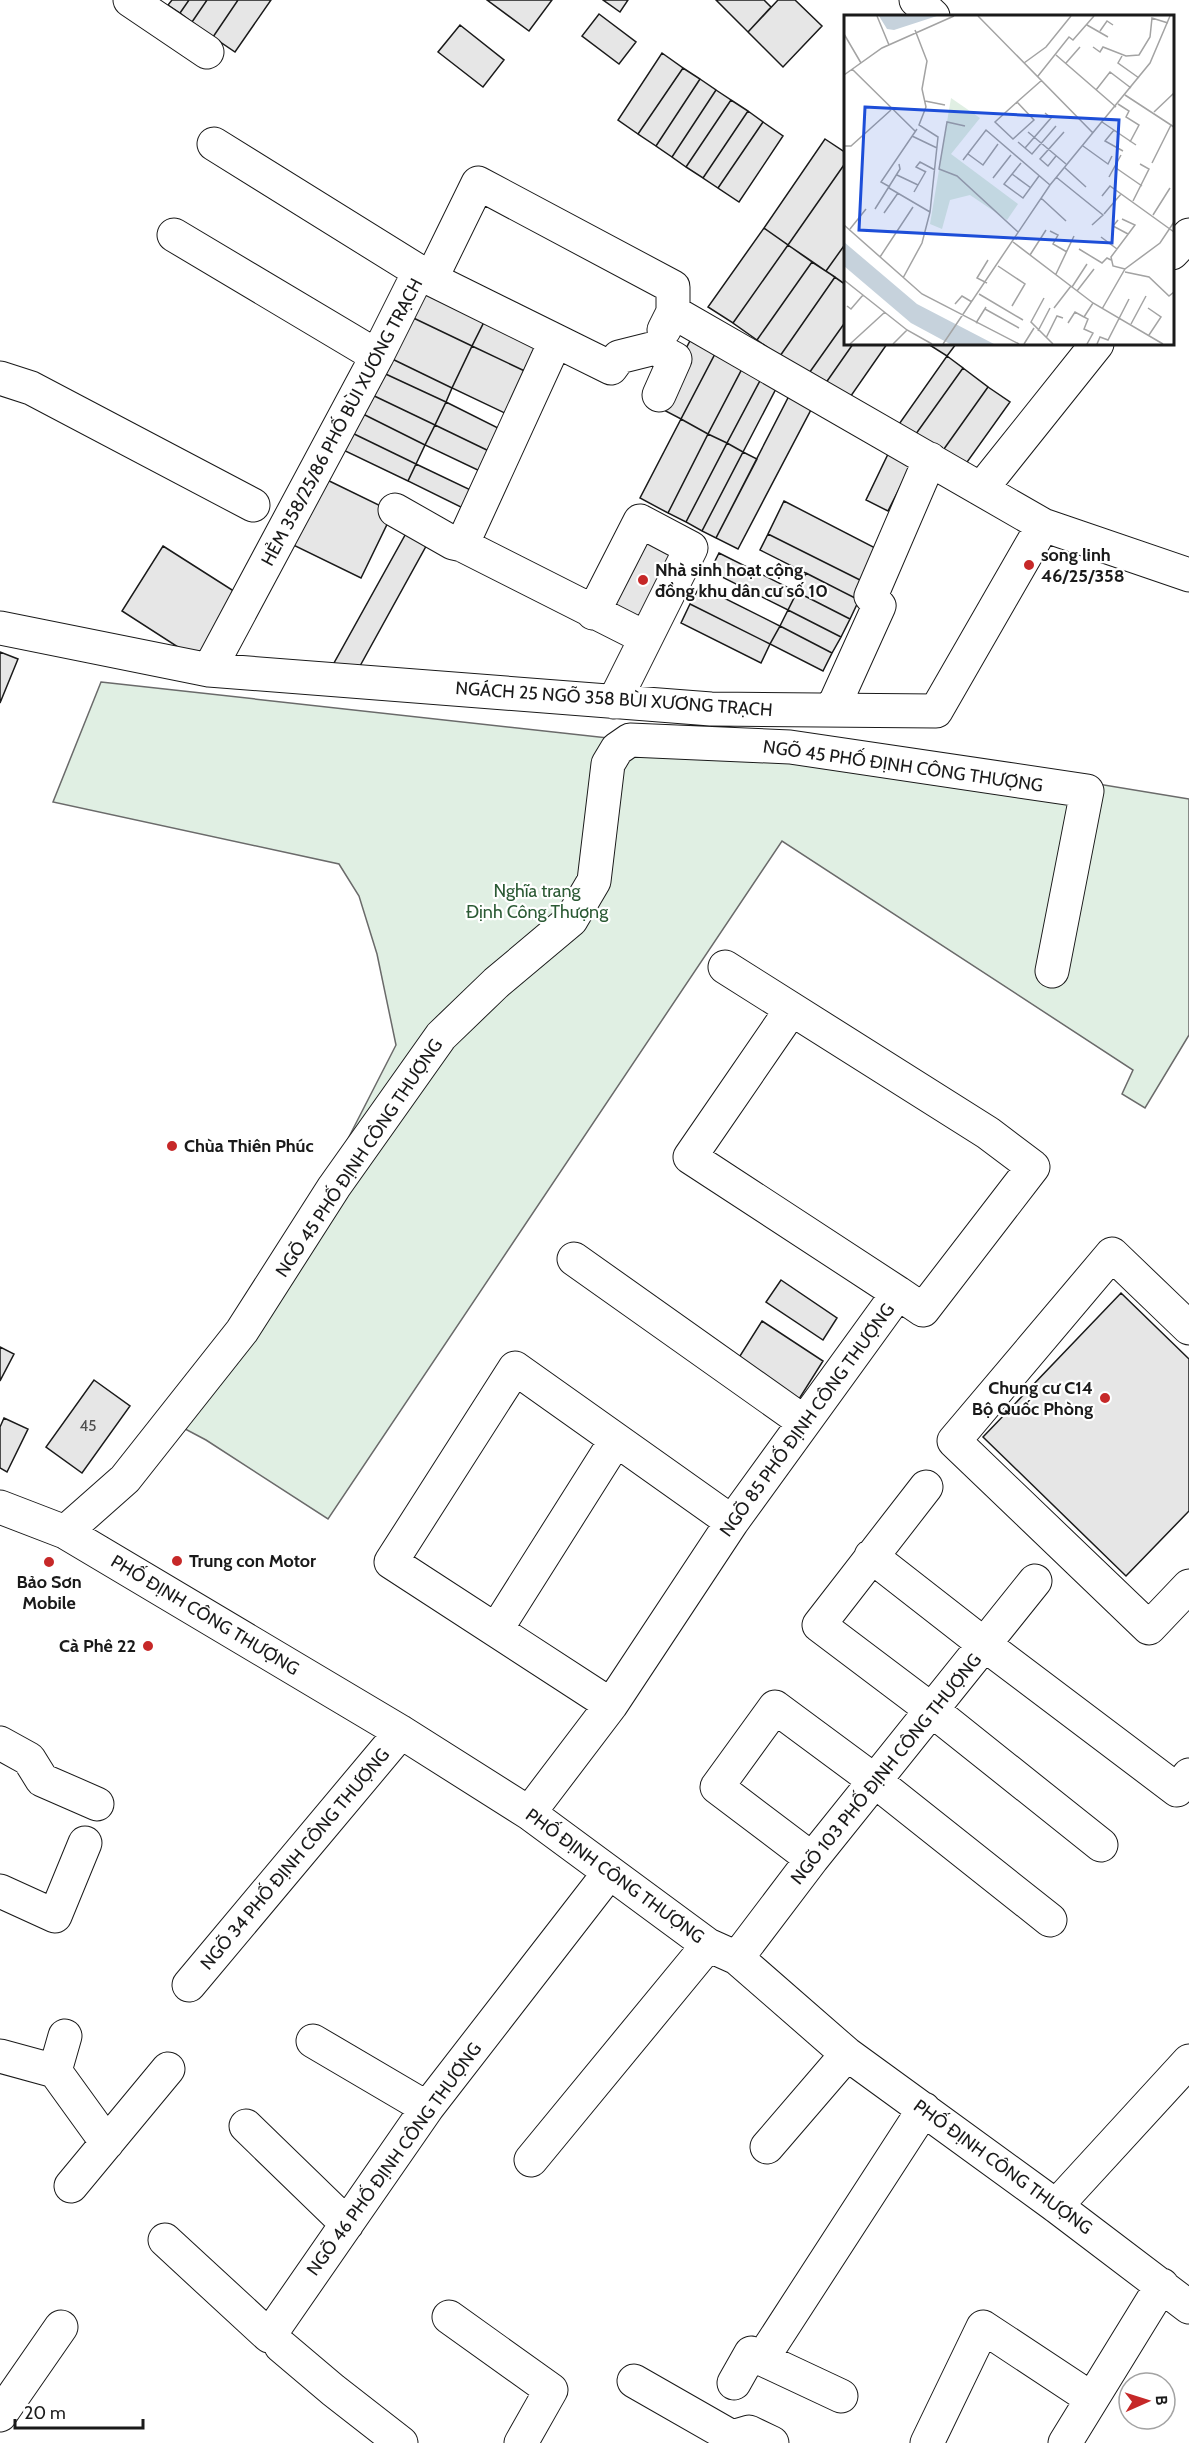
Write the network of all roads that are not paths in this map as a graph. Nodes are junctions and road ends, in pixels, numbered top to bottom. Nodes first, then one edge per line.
1 (130, 0) edge
2 (916, 0) edge
3 (932, 15) edge
4 (207, 52) dead end
5 (214, 144) dead end
6 (174, 235) dead end
7 (425, 276) junction
8 (674, 312) junction
9 (555, 342) junction
10 (1096, 345) edge
11 (655, 348) junction
12 (377, 356) junction
13 (0, 378) edge
14 (659, 395) dead end
15 (930, 459) junction
16 (982, 488) junction
17 (253, 505) dead end
18 (395, 510) dead end
19 (1043, 525) junction
20 (462, 545) junction
21 (1189, 575) edge
22 (593, 613) junction
23 (0, 627) edge
24 (646, 638) junction
25 (209, 670) junction
26 (614, 702) junction
27 (832, 710) junction
28 (725, 967) dead end
29 (1052, 971) dead end
30 (791, 1010) junction
31 (576, 1256) dead end
32 (898, 1293) junction
33 (1189, 1328) edge
34 (804, 1422) junction
35 (616, 1440) junction
36 (926, 1486) dead end
37 (0, 1506) edge
38 (732, 1522) junction
39 (65, 1532) junction
40 (871, 1556) junction
41 (1035, 1581) dead end
42 (1189, 1586) edge
43 (496, 1630) junction
44 (984, 1645) junction
45 (611, 1705) junction
46 (933, 1711) junction
47 (401, 1732) junction
48 (0, 1743) edge
49 (1189, 1775) edge
50 (875, 1781) junction
51 (97, 1803) dead end
52 (529, 1813) junction
53 (85, 1843) dead end
54 (1101, 1845) dead end
55 (812, 1859) junction
56 (609, 1873) junction
57 (0, 1891) edge
58 (1050, 1920) dead end
59 (723, 1952) junction
60 (189, 1986) dead end
61 (65, 2036) dead end
62 (313, 2041) dead end
63 (847, 2054) junction
64 (0, 2056) edge
65 (1189, 2061) edge
66 (168, 2069) dead end
67 (55, 2071) junction
68 (427, 2108) junction
69 (924, 2109) junction
70 (246, 2126) dead end
71 (107, 2143) junction
72 (767, 2146) dead end
73 (531, 2160) dead end
74 (71, 2186) dead end
75 (1056, 2206) junction
76 (347, 2224) junction
77 (165, 2240) dead end
78 (1162, 2285) junction
79 (1189, 2307) edge
80 (449, 2317) dead end
81 (61, 2327) dead end
82 (281, 2346) dead end
83 (762, 2359) junction
84 (634, 2381) dead end
85 (734, 2383) dead end
86 (841, 2396) dead end
87 (1092, 2399) junction
88 (0, 2415) edge
89 (731, 2440) edge
90 (402, 2443) edge
91 (521, 2443) edge
92 (772, 2443) edge
93 (927, 2443) edge
94 (1065, 2443) edge

1 - 4 street
2 - 3 street
5 - 7 street
6 - 12 street
7 - 8 street
7 - 9 street, HẺM 358/25/86 PHỐ BÙI XƯƠNG TRẠCH
7 - 12 street, HẺM 358/25/86 PHỐ BÙI XƯƠNG TRẠCH
8 - 11 street
8 - 15 street
9 - 11 street, HẺM 358/25/86 PHỐ BÙI XƯƠNG TRẠCH
9 - 20 street
10 - 16 street
11 - 14 street
12 - 25 street, HẺM 358/25/86 PHỐ BÙI XƯƠNG TRẠCH
13 - 17 street
15 - 16 street
15 - 27 street
16 - 19 street
18 - 20 street
19 - 21 street
19 - 27 street, NGÁCH 25 NGÕ 358 BÙI XƯƠNG TRẠCH
20 - 22 street
22 - 24 street
22 - 24 street
23 - 25 street, NGÁCH 25 NGÕ 358 BÙI XƯƠNG TRẠCH
24 - 26 street
25 - 26 street, NGÁCH 25 NGÕ 358 BÙI XƯƠNG TRẠCH
26 - 27 street, NGÁCH 25 NGÕ 358 BÙI XƯƠNG TRẠCH
28 - 30 street, NGÕ 85 PHỐ ĐỊNH CÔNG THƯỢNG
29 - 39 street, NGÕ 45 PHỐ ĐỊNH CÔNG THƯỢNG
30 - 32 street
30 - 32 street, NGÕ 85 PHỐ ĐỊNH CÔNG THƯỢNG
31 - 34 street
32 - 34 street, NGÕ 85 PHỐ ĐỊNH CÔNG THƯỢNG
33 - 42 street
34 - 38 street, NGÕ 85 PHỐ ĐỊNH CÔNG THƯỢNG
35 - 38 street
35 - 43 street
35 - 43 street
36 - 40 street
37 - 39 street, PHỐ ĐỊNH CÔNG THƯỢNG
38 - 45 street, NGÕ 85 PHỐ ĐỊNH CÔNG THƯỢNG
39 - 47 street, PHỐ ĐỊNH CÔNG THƯỢNG
40 - 44 street
40 - 46 street
41 - 44 street, NGÕ 103 PHỐ ĐỊNH CÔNG THƯỢNG
43 - 45 street
44 - 46 street, NGÕ 103 PHỐ ĐỊNH CÔNG THƯỢNG
44 - 49 street
45 - 52 street, NGÕ 85 PHỐ ĐỊNH CÔNG THƯỢNG
46 - 50 street, NGÕ 103 PHỐ ĐỊNH CÔNG THƯỢNG
46 - 54 street
47 - 52 street, PHỐ ĐỊNH CÔNG THƯỢNG
47 - 60 street, NGÕ 34 PHỐ ĐỊNH CÔNG THƯỢNG
48 - 51 street
50 - 55 street, NGÕ 103 PHỐ ĐỊNH CÔNG THƯỢNG
50 - 55 street
50 - 58 street
52 - 56 street, PHỐ ĐỊNH CÔNG THƯỢNG
53 - 57 street
55 - 59 street, NGÕ 103 PHỐ ĐỊNH CÔNG THƯỢNG
56 - 59 street, PHỐ ĐỊNH CÔNG THƯỢNG
56 - 68 street, NGÕ 46 PHỐ ĐỊNH CÔNG THƯỢNG
59 - 63 street, PHỐ ĐỊNH CÔNG THƯỢNG
59 - 73 street, NGÕ 103 PHỐ ĐỊNH CÔNG THƯỢNG
61 - 67 street
62 - 68 street
63 - 69 street, PHỐ ĐỊNH CÔNG THƯỢNG
63 - 72 street
64 - 67 street
65 - 75 street
66 - 71 street
67 - 71 street
68 - 76 street, NGÕ 46 PHỐ ĐỊNH CÔNG THƯỢNG
69 - 75 street, PHỐ ĐỊNH CÔNG THƯỢNG
69 - 83 street
70 - 76 street
71 - 74 street
75 - 78 street, PHỐ ĐỊNH CÔNG THƯỢNG
76 - 77 street, NGÕ 46 PHỐ ĐỊNH CÔNG THƯỢNG
78 - 79 street, PHỐ ĐỊNH CÔNG THƯỢNG
78 - 87 street
80 - 91 street
81 - 88 street
82 - 90 street
83 - 85 street
83 - 86 street
84 - 89 street
87 - 93 street
87 - 94 street
89 - 92 street

